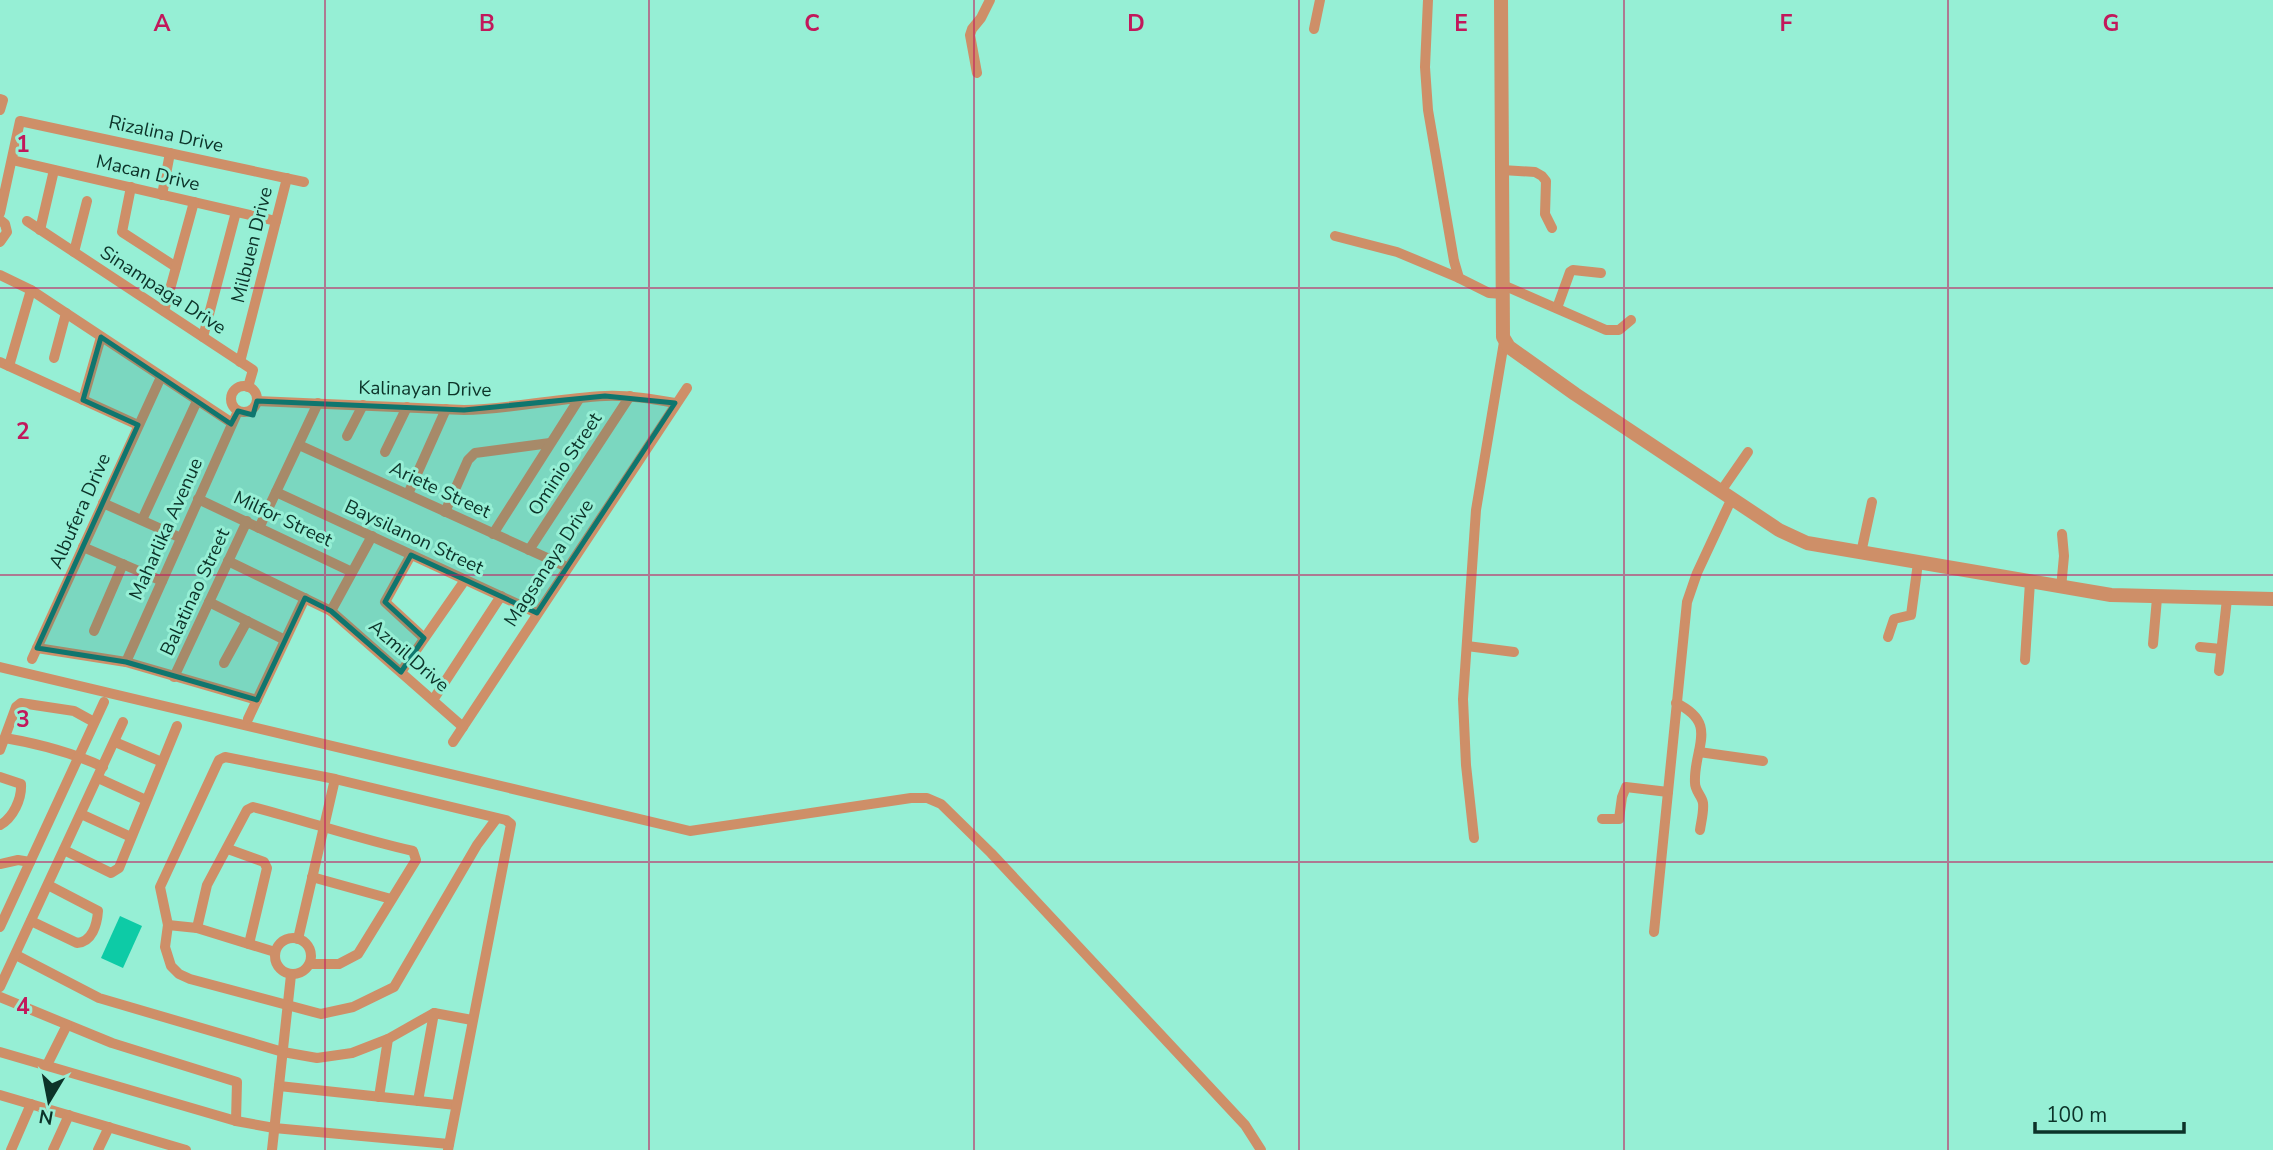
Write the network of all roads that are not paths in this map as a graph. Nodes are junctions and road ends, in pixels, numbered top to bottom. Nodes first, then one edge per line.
1 (990, 0) edge
2 (1320, 0) edge
3 (1428, 0) edge
4 (1500, 0) edge
5 (1314, 29) dead end
6 (978, 73) dead end
7 (170, 153) junction
8 (12, 160) junction
9 (54, 170) junction
10 (1502, 170) junction
11 (287, 178) junction
12 (304, 182) dead end
13 (131, 187) junction
14 (162, 195) junction
15 (87, 201) dead end
16 (194, 202) junction
17 (236, 212) junction
18 (0, 213) edge
19 (0, 220) edge
20 (27, 221) dead end
21 (276, 221) junction
22 (1552, 228) dead end
23 (40, 230) junction
24 (1335, 236) dead end
25 (0, 242) edge
26 (74, 252) junction
27 (176, 267) junction
28 (1601, 273) dead end
29 (0, 275) edge
30 (1459, 278) junction
31 (1503, 289) junction
32 (31, 290) junction
33 (1557, 308) junction
34 (164, 312) junction
35 (66, 313) junction
36 (1631, 320) dead end
37 (101, 337) junction
38 (202, 337) junction
39 (1504, 342) junction
40 (54, 358) dead end
41 (240, 362) junction
42 (5, 364) edge
43 (161, 376) junction
44 (248, 387) junction
45 (687, 388) dead end
46 (630, 396) junction
47 (579, 399) junction
48 (83, 400) junction
49 (197, 401) junction
50 (257, 401) junction
51 (318, 403) junction
52 (675, 403) junction
53 (363, 405) junction
54 (407, 407) junction
55 (446, 409) junction
56 (239, 411) junction
57 (232, 423) junction
58 (138, 425) junction
59 (347, 436) dead end
60 (550, 443) junction
61 (299, 444) junction
62 (384, 452) dead end
63 (1748, 452) dead end
64 (276, 492) junction
65 (408, 494) junction
66 (1726, 494) junction
67 (198, 499) junction
68 (1872, 502) dead end
69 (103, 503) junction
70 (445, 512) junction
71 (142, 520) junction
72 (247, 522) junction
73 (260, 528) junction
74 (493, 534) junction
75 (2062, 534) dead end
76 (372, 536) junction
77 (181, 538) junction
78 (83, 547) junction
79 (529, 550) junction
80 (1861, 553) junction
81 (411, 555) junction
82 (228, 561) junction
83 (1918, 563) junction
84 (123, 564) junction
85 (567, 568) junction
86 (352, 572) junction
87 (465, 580) junction
88 (162, 581) junction
89 (2030, 582) junction
90 (2061, 587) junction
91 (501, 596) junction
92 (305, 598) junction
93 (2157, 598) junction
94 (2227, 599) junction
95 (2273, 599) edge
96 (209, 602) junction
97 (331, 611) junction
98 (537, 612) junction
99 (247, 621) junction
100 (93, 631) dead end
101 (1888, 637) dead end
102 (424, 638) junction
103 (285, 640) junction
104 (2153, 644) dead end
105 (1467, 646) junction
106 (2200, 647) dead end
107 (37, 648) junction
108 (2221, 649) junction
109 (1514, 652) dead end
110 (32, 659) dead end
111 (2025, 660) dead end
112 (126, 662) junction
113 (224, 663) dead end
114 (0, 667) edge
115 (2219, 671) dead end
116 (401, 672) junction
117 (174, 677) junction
118 (257, 700) junction
119 (433, 700) junction
120 (104, 702) dead end
121 (1676, 703) junction
122 (248, 719) dead end
123 (94, 722) junction
124 (123, 722) dead end
125 (177, 726) dead end
126 (463, 727) junction
127 (5, 738) junction
128 (115, 742) junction
129 (453, 742) dead end
130 (0, 750) edge
131 (1699, 752) junction
132 (79, 755) junction
133 (1763, 761) dead end
134 (162, 762) junction
135 (103, 767) junction
136 (0, 777) edge
137 (98, 778) junction
138 (335, 779) junction
139 (1668, 792) junction
140 (146, 800) junction
141 (81, 814) junction
142 (497, 818) junction
143 (1602, 819) dead end
144 (0, 825) edge
145 (324, 825) junction
146 (1700, 830) dead end
147 (131, 837) junction
148 (1474, 838) dead end
149 (228, 849) junction
150 (64, 850) junction
151 (30, 862) junction
152 (0, 864) edge
153 (312, 877) junction
154 (48, 886) junction
155 (391, 899) junction
156 (31, 921) junction
157 (1, 923) edge
158 (168, 925) junction
159 (197, 928) junction
160 (1654, 932) dead end
161 (298, 939) junction
162 (249, 944) junction
163 (275, 952) junction
164 (16, 955) junction
165 (310, 964) junction
166 (291, 975) junction
167 (0, 987) edge
168 (0, 997) edge
169 (288, 1006) junction
170 (434, 1013) junction
171 (472, 1020) junction
172 (67, 1025) junction
173 (388, 1039) junction
174 (0, 1052) edge
175 (283, 1052) junction
176 (47, 1065) junction
177 (279, 1086) junction
178 (0, 1095) edge
179 (379, 1097) junction
180 (418, 1101) junction
181 (31, 1104) junction
182 (456, 1105) junction
183 (69, 1115) junction
184 (236, 1121) junction
185 (109, 1127) junction
186 (274, 1128) junction
187 (147, 1138) junction
188 (449, 1147) edge
189 (11, 1150) edge
190 (53, 1150) edge
191 (98, 1150) edge
192 (141, 1150) edge
193 (186, 1150) edge
194 (272, 1150) edge
195 (1261, 1150) edge

1 - 6 street
2 - 5 street
3 - 30 street
4 - 10 street
7 - 8 street, Rizalina Drive
7 - 11 street, Rizalina Drive
7 - 14 street
8 - 9 street, Macan Drive
8 - 18 street
9 - 13 street, Macan Drive
9 - 23 street
10 - 22 street
10 - 31 street
11 - 12 street, Rizalina Drive
11 - 21 street, Milbuen Drive
13 - 14 street, Macan Drive
13 - 27 street
14 - 16 street, Macan Drive
15 - 26 street
16 - 17 street, Macan Drive
16 - 27 street
17 - 21 street, Macan Drive
17 - 38 street
19 - 25 street
20 - 23 street, Sinampaga Drive
21 - 41 street, Milbuen Drive
23 - 26 street, Sinampaga Drive
24 - 30 street
26 - 34 street, Sinampaga Drive
27 - 34 street
28 - 33 street
29 - 32 street
30 - 31 street
31 - 33 street
31 - 39 street
32 - 35 street
32 - 42 street
33 - 36 street
34 - 38 street, Sinampaga Drive
35 - 37 street
35 - 40 street
37 - 43 street
37 - 48 street
38 - 41 street, Sinampaga Drive
39 - 66 street
39 - 105 street
41 - 44 street
42 - 48 street
43 - 49 street
43 - 58 street, Albufera Drive
44 - 50 street
44 - 56 street
45 - 52 street, Magsanaya Drive
46 - 47 street, Kalinayan Drive
46 - 52 street, Kalinayan Drive
46 - 79 street, Ominio Street
47 - 55 street, Kalinayan Drive
47 - 60 street
48 - 58 street
49 - 57 street
49 - 71 street
50 - 51 street, Kalinayan Drive
50 - 56 street
51 - 53 street, Kalinayan Drive
51 - 61 street
52 - 85 street, Magsanaya Drive
53 - 54 street, Kalinayan Drive
53 - 59 street
54 - 55 street, Kalinayan Drive
54 - 62 street
55 - 65 street
56 - 57 street, Maharlika Avenue
57 - 67 street, Maharlika Avenue
58 - 69 street, Albufera Drive
60 - 70 street
60 - 74 street
61 - 64 street
61 - 65 street, Ariete Street
63 - 66 street
64 - 73 street
64 - 76 street, Baysilanon Street
65 - 70 street, Ariete Street
66 - 80 street
66 - 121 street
67 - 72 street, Milfor Street
67 - 77 street, Maharlika Avenue
68 - 80 street
69 - 71 street
69 - 78 street, Albufera Drive
70 - 74 street, Ariete Street
71 - 77 street
72 - 73 street, Milfor Street
72 - 82 street, Balatinao Street
73 - 86 street, Milfor Street
74 - 79 street, Ariete Street
75 - 90 street
76 - 81 street, Baysilanon Street
76 - 86 street
77 - 88 street, Maharlika Avenue
78 - 84 street
78 - 107 street, Albufera Drive
79 - 85 street, Ariete Street
80 - 83 street
81 - 87 street, Baysilanon Street
81 - 102 street
82 - 92 street, Azmil Drive
82 - 96 street, Balatinao Street
83 - 89 street
83 - 101 street
84 - 88 street
84 - 100 street
85 - 98 street, Magsanaya Drive
86 - 97 street
87 - 91 street, Baysilanon Street
87 - 102 street
88 - 112 street, Maharlika Avenue
89 - 90 street
89 - 111 street
90 - 93 street
91 - 98 street, Baysilanon Street
91 - 119 street
92 - 97 street, Azmil Drive
92 - 103 street
93 - 94 street
93 - 104 street
94 - 95 street
94 - 108 street
96 - 99 street
96 - 117 street, Balatinao Street
97 - 116 street, Azmil Drive
98 - 126 street, Magsanaya Drive
99 - 103 street
99 - 113 street
102 - 116 street
103 - 118 street
105 - 109 street
105 - 148 street
106 - 108 street
107 - 110 street, Albufera Drive
107 - 112 street
108 - 115 street
112 - 117 street
114 - 195 street
116 - 119 street, Azmil Drive
117 - 118 street
118 - 122 street
119 - 126 street, Azmil Drive
120 - 123 street
121 - 131 street
121 - 139 street
123 - 127 street
123 - 132 street
124 - 128 street
125 - 134 street
126 - 129 street, Magsanaya Drive
127 - 130 street
127 - 132 street
128 - 134 street
128 - 135 street
131 - 133 street
131 - 146 street
132 - 135 street
132 - 151 street
134 - 140 street
135 - 137 street
136 - 144 street
137 - 140 street
137 - 141 street
138 - 142 street
138 - 145 street
138 - 158 street
139 - 143 street
139 - 160 street
140 - 147 street
141 - 147 street
141 - 150 street
142 - 169 street
142 - 171 street
145 - 149 street
145 - 153 street
145 - 155 street
147 - 150 street
149 - 159 street
149 - 162 street
150 - 154 street
151 - 152 street
151 - 157 street
153 - 155 street
153 - 161 street
154 - 156 street
154 - 156 street
155 - 165 street
156 - 164 street
158 - 159 street
158 - 169 street
159 - 162 street
161 - 163 street
161 - 165 street
162 - 163 street
163 - 166 street
164 - 167 street
164 - 175 street
165 - 166 street
166 - 169 street
168 - 172 street
169 - 175 street
170 - 171 street
170 - 173 street
170 - 180 street
171 - 182 street
172 - 176 street
172 - 184 street
173 - 175 street
173 - 179 street
174 - 176 street
175 - 177 street
176 - 184 street
177 - 179 street
177 - 186 street
178 - 181 street
179 - 180 street
180 - 182 street
181 - 183 street
181 - 189 street
182 - 188 street
183 - 185 street
183 - 190 street
184 - 186 street
185 - 187 street
185 - 191 street
186 - 188 street
186 - 194 street
187 - 192 street
187 - 193 street

